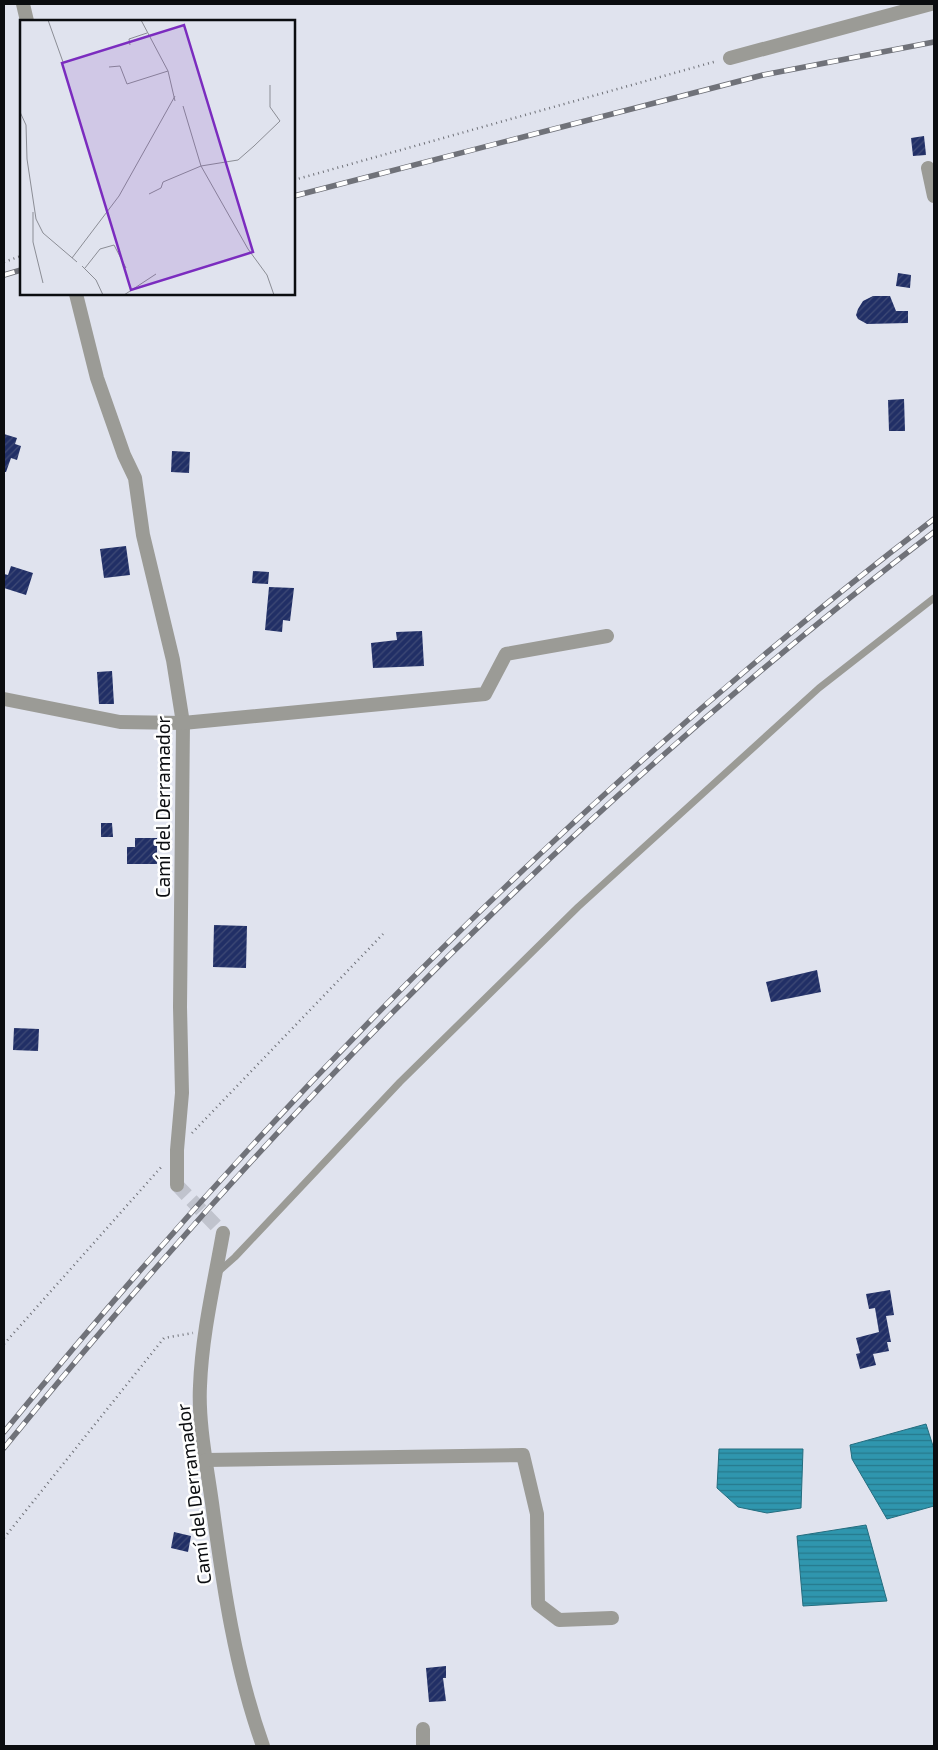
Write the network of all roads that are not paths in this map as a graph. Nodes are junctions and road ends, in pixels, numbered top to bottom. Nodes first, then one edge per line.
1 (22, 4) edge
2 (931, 4) edge
3 (27, 20) edge
4 (730, 58) road end
5 (928, 168) dead end
6 (934, 196) edge
7 (76, 295) edge
8 (934, 598) edge
9 (607, 636) dead end
10 (4, 699) edge
11 (183, 723) junction
12 (177, 1185) tunnel mouth
13 (223, 1233) dead end
14 (216, 1274) junction
15 (206, 1460) junction
16 (612, 1618) dead end
17 (423, 1729) dead end
18 (263, 1746) edge
19 (423, 1746) edge

1 - 3 street
2 - 4 street
5 - 6 street
7 - 11 street, Camí del Derramador
8 - 14 lane
9 - 11 street
10 - 11 street
11 - 12 street, Camí del Derramador
13 - 14 street, Camí del Derramador
14 - 15 street, Camí del Derramador
15 - 16 street
15 - 18 street, Camí del Derramador
17 - 19 street

